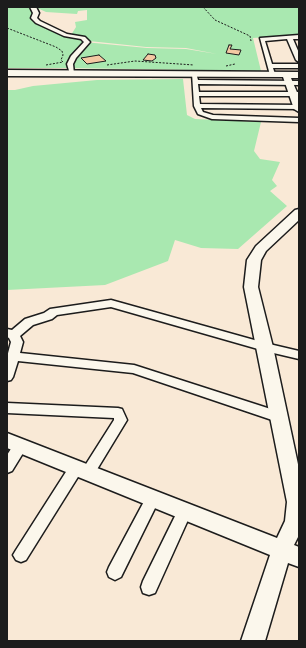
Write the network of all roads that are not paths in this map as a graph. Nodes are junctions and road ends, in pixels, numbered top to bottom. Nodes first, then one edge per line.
1 (32, 7) edge
2 (299, 36) edge
3 (289, 37) junction
4 (299, 60) edge
5 (299, 66) edge
6 (71, 69) junction
7 (271, 70) junction
8 (7, 73) edge
9 (299, 75) edge
10 (195, 78) junction
11 (288, 79) junction
12 (299, 83) edge
13 (196, 94) junction
14 (296, 94) edge
15 (197, 106) junction
16 (299, 108) edge
17 (299, 120) edge
18 (299, 213) edge
19 (10, 334) edge
20 (265, 347) junction
21 (299, 354) edge
22 (13, 356) junction
23 (7, 377) edge
24 (7, 408) edge
25 (278, 417) junction
26 (14, 442) edge
27 (7, 467) edge
28 (82, 470) junction
29 (295, 471) edge
30 (153, 498) junction
31 (185, 511) junction
32 (291, 554) edge
33 (21, 555) dead end
34 (115, 572) dead end
35 (149, 587) dead end
36 (253, 641) edge

1 - 6 street
2 - 3 street
3 - 4 street
3 - 7 street
5 - 7 street
6 - 8 street
6 - 10 street
7 - 10 street
7 - 11 street
9 - 11 street
10 - 11 street
10 - 13 street
11 - 12 street
11 - 14 street
13 - 14 street
13 - 15 street
14 - 16 street
15 - 16 street
15 - 17 street
18 - 20 street
19 - 20 street
19 - 22 street
20 - 21 street
20 - 25 street
22 - 23 street
22 - 25 street
24 - 28 street
25 - 29 street
26 - 27 street
26 - 28 street
28 - 30 street
28 - 33 street
29 - 32 street
30 - 31 street
30 - 34 street
31 - 32 street
31 - 35 street
32 - 36 street

